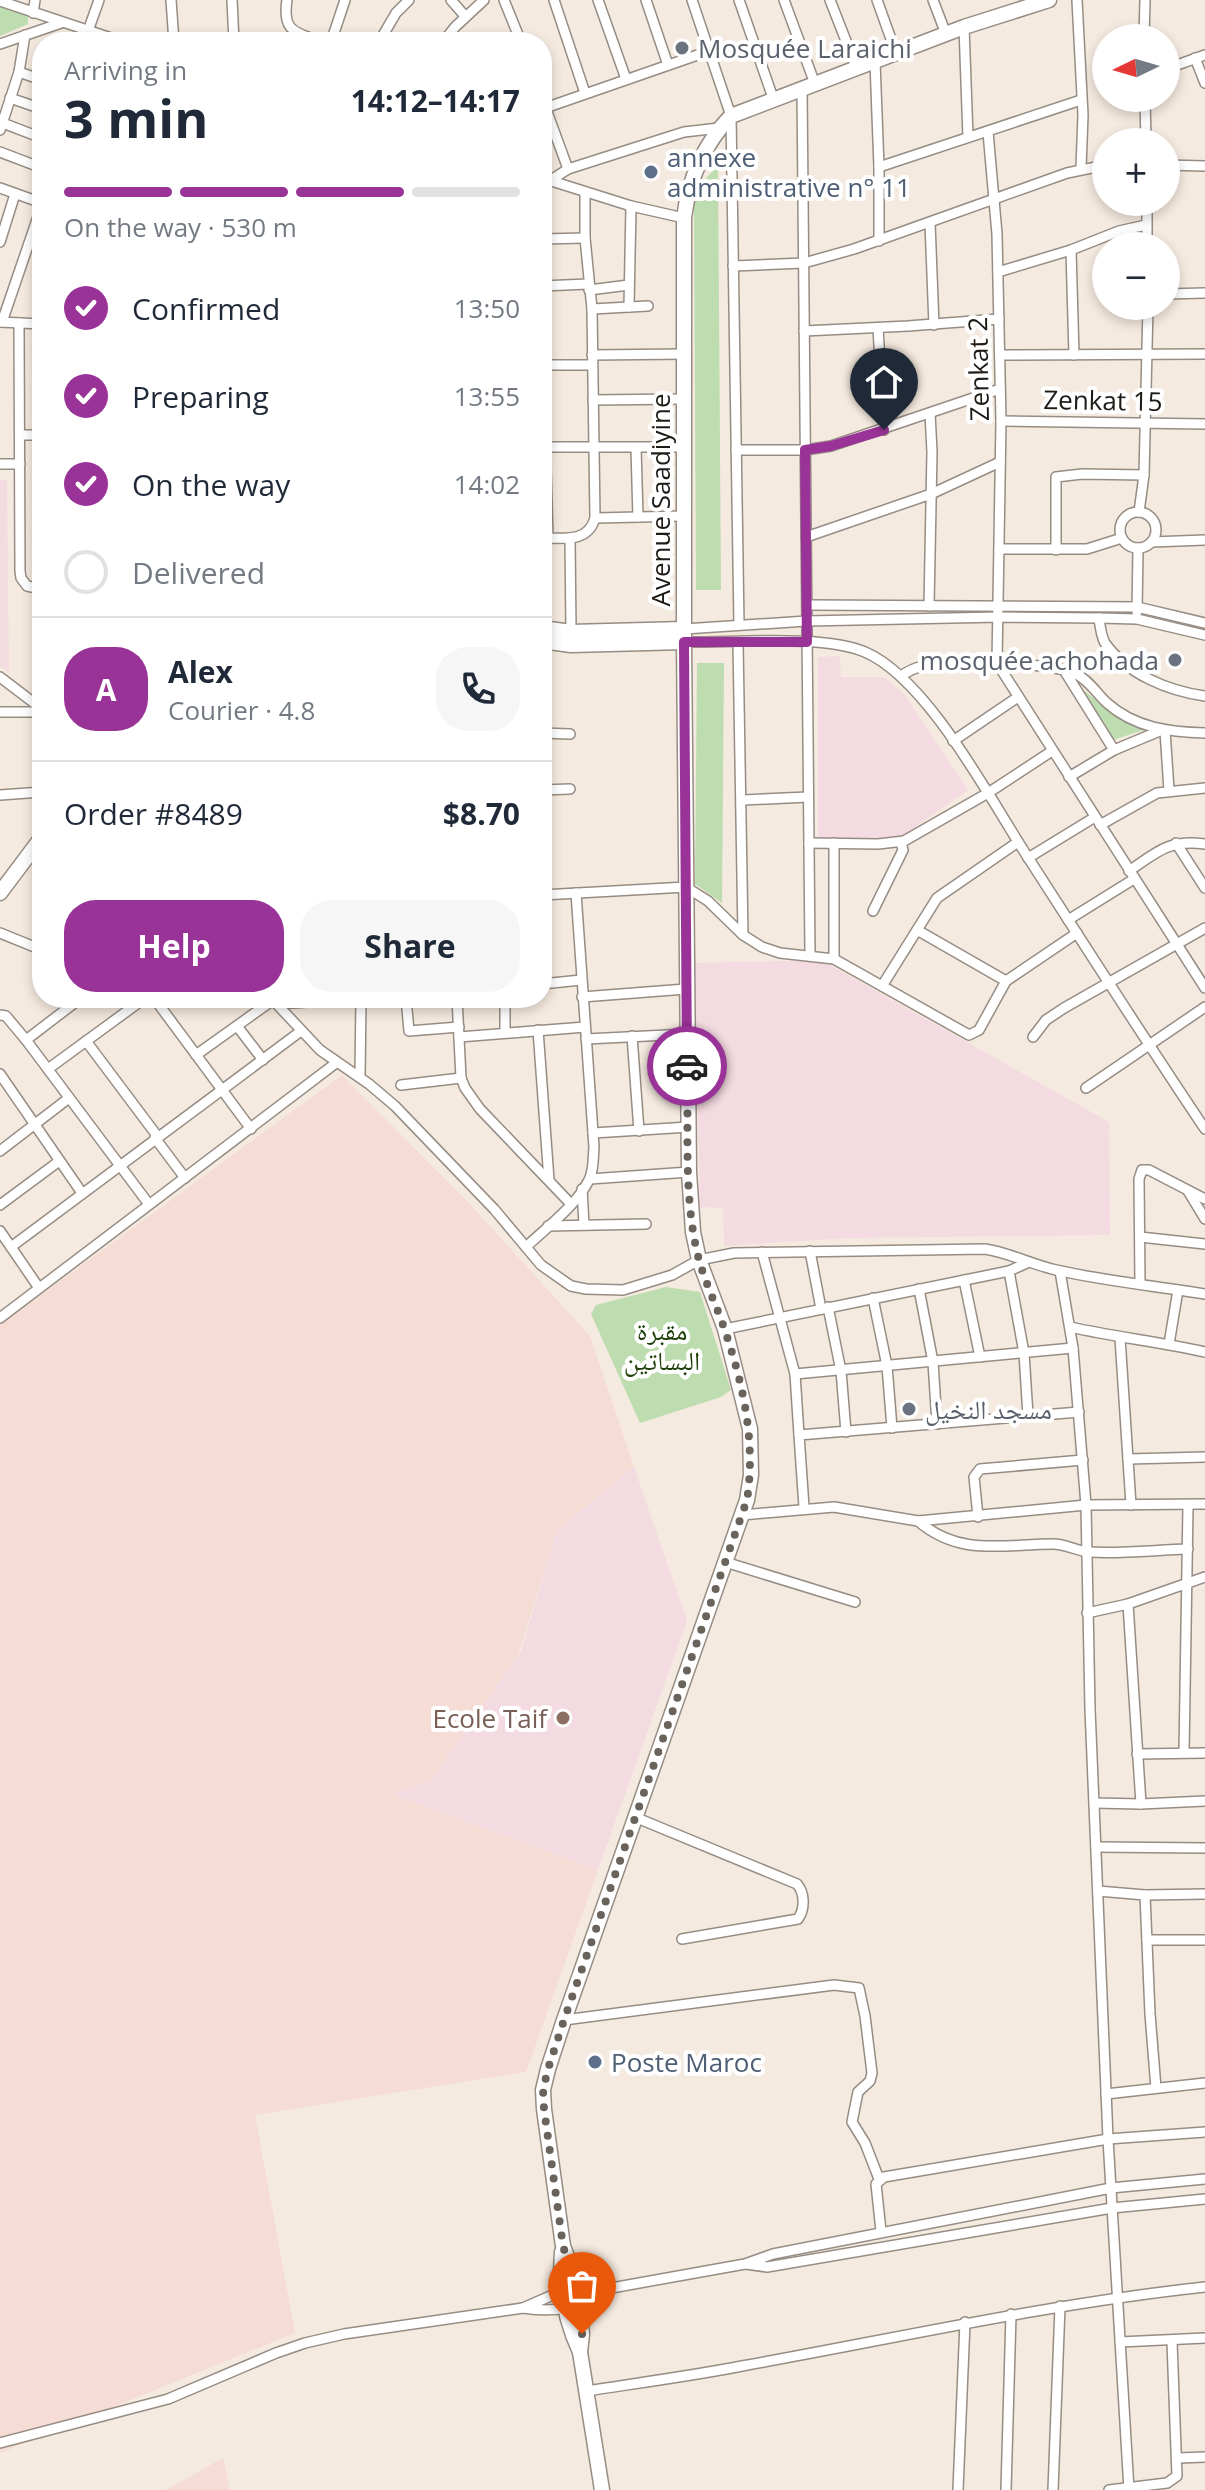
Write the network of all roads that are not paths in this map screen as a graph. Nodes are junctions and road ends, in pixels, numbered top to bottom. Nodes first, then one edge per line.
1 (35, 0) edge
2 (99, 0) edge
3 (171, 0) edge
4 (232, 0) edge
5 (287, 0) edge
6 (345, 0) edge
7 (409, 0) edge
8 (451, 0) edge
9 (484, 0) edge
10 (504, 0) edge
11 (554, 0) edge
12 (598, 0) edge
13 (646, 0) edge
14 (692, 0) edge
15 (739, 0) edge
16 (830, 0) edge
17 (877, 0) edge
18 (933, 0) edge
19 (1049, 0) edge
20 (1077, 0) edge
21 (1145, 0) edge
22 (0, 1) edge
23 (788, 1) edge
24 (33, 13) junction
25 (465, 16) junction
26 (63, 23) junction
27 (1144, 24) edge
28 (964, 27) junction
29 (88, 31) junction
30 (34, 32) edge
31 (91, 32) edge
32 (173, 32) edge
33 (234, 32) edge
34 (295, 32) edge
35 (334, 32) edge
36 (385, 32) edge
37 (451, 32) edge
38 (517, 32) edge
39 (32, 33) edge
40 (946, 34) junction
41 (25, 35) junction
42 (0, 44) edge
43 (709, 51) junction
44 (896, 53) junction
45 (1200, 57) edge
46 (875, 62) junction
47 (1180, 64) edge
48 (668, 65) junction
49 (857, 69) junction
50 (19, 72) junction
51 (32, 77) edge
52 (626, 79) junction
53 (1205, 83) edge
54 (808, 86) junction
55 (585, 93) junction
56 (10, 98) junction
57 (773, 98) junction
58 (1081, 100) junction
59 (552, 101) edge
60 (32, 106) edge
61 (731, 116) junction
62 (1, 125) edge
63 (552, 125) edge
64 (719, 128) junction
65 (988, 132) junction
66 (32, 135) edge
67 (968, 137) junction
68 (0, 152) edge
69 (32, 164) edge
70 (1180, 165) edge
71 (1205, 166) edge
72 (879, 167) junction
73 (1092, 167) edge
74 (1081, 168) junction
75 (568, 169) junction
76 (552, 177) edge
77 (552, 181) edge
78 (0, 188) edge
79 (585, 192) junction
80 (15, 194) junction
81 (32, 200) edge
82 (994, 200) junction
83 (631, 206) junction
84 (1146, 216) edge
85 (684, 218) junction
86 (930, 223) junction
87 (1146, 225) junction
88 (1146, 232) edge
89 (32, 233) edge
90 (585, 238) junction
91 (552, 239) edge
92 (879, 241) junction
93 (0, 242) edge
94 (1071, 250) junction
95 (804, 263) junction
96 (733, 266) junction
97 (998, 272) junction
98 (629, 285) junction
99 (552, 286) edge
100 (588, 287) junction
101 (1205, 293) edge
102 (1180, 294) edge
103 (648, 306) dead end
104 (629, 307) junction
105 (592, 309) junction
106 (999, 319) junction
107 (1148, 320) edge
108 (1, 322) edge
109 (19, 323) junction
110 (32, 324) edge
111 (934, 325) junction
112 (878, 328) junction
113 (804, 331) junction
114 (685, 354) junction
115 (1205, 354) edge
116 (1000, 355) junction
117 (1074, 355) junction
118 (1148, 355) junction
119 (592, 360) junction
120 (552, 364) edge
121 (1000, 389) junction
122 (684, 399) junction
123 (593, 400) junction
124 (930, 413) junction
125 (1001, 421) junction
126 (1146, 422) junction
127 (1205, 424) edge
128 (884, 430) junction
129 (21, 435) junction
130 (32, 435) edge
131 (552, 447) edge
132 (684, 447) junction
133 (594, 448) junction
134 (636, 448) junction
135 (736, 450) junction
136 (805, 450) junction
137 (1000, 462) junction
138 (0, 464) edge
139 (20, 464) junction
140 (1144, 475) junction
141 (931, 494) junction
142 (1139, 512) junction
143 (684, 516) junction
144 (638, 517) junction
145 (595, 518) junction
146 (806, 537) junction
147 (552, 538) edge
148 (570, 538) junction
149 (1122, 538) junction
150 (1205, 540) edge
151 (1152, 542) junction
152 (1138, 548) junction
153 (999, 549) junction
154 (1056, 550) junction
155 (32, 587) edge
156 (807, 605) junction
157 (929, 606) junction
158 (999, 606) junction
159 (1137, 607) junction
160 (999, 617) junction
161 (1099, 618) junction
162 (1137, 619) junction
163 (807, 621) junction
164 (1205, 623) edge
165 (739, 625) junction
166 (552, 629) edge
167 (571, 632) junction
168 (1205, 635) edge
169 (684, 636) junction
170 (552, 642) edge
171 (807, 642) junction
172 (738, 643) junction
173 (997, 663) junction
174 (1064, 670) junction
175 (901, 676) junction
176 (0, 677) edge
177 (1205, 696) edge
178 (1018, 697) junction
179 (32, 703) edge
180 (32, 711) edge
181 (0, 712) edge
182 (1164, 730) junction
183 (552, 733) edge
184 (1205, 733) edge
185 (570, 734) dead end
186 (953, 741) junction
187 (1114, 750) junction
188 (1052, 751) junction
189 (1069, 777) junction
190 (1205, 788) edge
191 (570, 789) dead end
192 (552, 790) edge
193 (1169, 790) junction
194 (32, 793) edge
195 (988, 793) junction
196 (0, 795) edge
197 (808, 797) junction
198 (743, 800) junction
199 (1097, 821) junction
200 (901, 842) junction
201 (1018, 842) junction
202 (809, 843) junction
203 (834, 843) junction
204 (1176, 843) junction
205 (1205, 844) edge
206 (32, 850) edge
207 (1028, 858) junction
208 (1131, 875) junction
209 (686, 887) junction
210 (1205, 888) edge
211 (0, 893) edge
212 (576, 893) junction
213 (552, 894) edge
214 (873, 911) dead end
215 (1068, 920) junction
216 (1205, 928) edge
217 (917, 930) junction
218 (0, 933) edge
219 (1077, 933) junction
220 (743, 935) junction
221 (1178, 945) junction
222 (32, 946) edge
223 (810, 955) junction
224 (834, 959) junction
225 (581, 980) junction
226 (1006, 981) junction
227 (1108, 982) junction
228 (552, 983) edge
229 (882, 986) junction
230 (1205, 988) edge
231 (686, 989) junction
232 (582, 997) junction
233 (1205, 1007) edge
234 (68, 1008) edge
235 (131, 1008) edge
236 (161, 1008) edge
237 (264, 1008) edge
238 (280, 1008) edge
239 (361, 1008) edge
240 (407, 1008) edge
241 (458, 1008) edge
242 (505, 1008) edge
243 (0, 1015) edge
244 (237, 1026) junction
245 (585, 1027) junction
246 (538, 1030) junction
247 (301, 1031) junction
248 (459, 1032) junction
249 (505, 1032) junction
250 (687, 1034) junction
251 (632, 1036) junction
252 (1033, 1037) dead end
253 (586, 1039) junction
254 (26, 1040) junction
255 (86, 1041) junction
256 (1149, 1045) junction
257 (196, 1055) junction
258 (263, 1060) junction
259 (336, 1063) junction
260 (48, 1069) junction
261 (0, 1074) edge
262 (360, 1077) junction
263 (461, 1078) junction
264 (401, 1085) dead end
265 (1086, 1088) dead end
266 (10, 1090) junction
267 (222, 1090) junction
268 (0, 1098) edge
269 (69, 1098) junction
270 (34, 1126) junction
271 (689, 1127) junction
272 (251, 1129) junction
273 (1205, 1129) edge
274 (639, 1131) junction
275 (593, 1133) junction
276 (157, 1138) junction
277 (0, 1151) edge
278 (58, 1162) junction
279 (121, 1164) junction
280 (689, 1172) junction
281 (185, 1178) junction
282 (590, 1179) junction
283 (549, 1180) junction
284 (582, 1189) junction
285 (82, 1193) junction
286 (148, 1203) junction
287 (570, 1203) junction
288 (1203, 1204) edge
289 (0, 1205) edge
290 (1205, 1219) edge
291 (646, 1224) dead end
292 (584, 1225) junction
293 (548, 1226) junction
294 (0, 1231) edge
295 (1140, 1237) junction
296 (1205, 1244) edge
297 (11, 1247) junction
298 (526, 1247) junction
299 (810, 1251) junction
300 (762, 1252) junction
301 (699, 1260) junction
302 (1027, 1263) junction
303 (1009, 1271) junction
304 (1060, 1271) junction
305 (964, 1280) junction
306 (1140, 1283) junction
307 (39, 1288) junction
308 (919, 1289) junction
309 (1178, 1290) junction
310 (1205, 1294) edge
311 (873, 1298) junction
312 (824, 1308) junction
313 (2, 1312) edge
314 (780, 1317) junction
315 (1070, 1327) junction
316 (725, 1329) junction
317 (1120, 1338) junction
318 (1169, 1344) junction
319 (1073, 1348) junction
320 (1205, 1352) edge
321 (1024, 1353) junction
322 (980, 1357) junction
323 (933, 1362) junction
324 (887, 1366) junction
325 (841, 1371) junction
326 (795, 1374) junction
327 (1079, 1412) junction
328 (1028, 1416) junction
329 (937, 1424) junction
330 (892, 1428) junction
331 (846, 1432) junction
332 (799, 1435) junction
333 (1205, 1457) edge
334 (1128, 1459) junction
335 (1083, 1460) junction
336 (1205, 1504) edge
337 (1086, 1505) junction
338 (1131, 1505) junction
339 (1188, 1506) junction
340 (804, 1507) junction
341 (742, 1515) junction
342 (978, 1517) junction
343 (918, 1521) junction
344 (1188, 1549) junction
345 (1087, 1552) junction
346 (725, 1562) junction
347 (1205, 1577) edge
348 (1187, 1583) junction
349 (855, 1602) dead end
350 (1128, 1604) junction
351 (1087, 1613) junction
352 (1184, 1752) junction
353 (1205, 1753) edge
354 (1137, 1754) junction
355 (1205, 1801) edge
356 (1094, 1803) junction
357 (1141, 1804) junction
358 (637, 1818) junction
359 (1096, 1847) junction
360 (1205, 1848) edge
361 (1098, 1891) junction
362 (1205, 1894) edge
363 (1145, 1895) junction
364 (682, 1939) dead end
365 (1147, 1940) junction
366 (1205, 1940) edge
367 (564, 2020) junction
368 (1205, 2083) edge
369 (1156, 2088) junction
370 (1106, 2094) junction
371 (1205, 2132) edge
372 (1108, 2139) junction
373 (879, 2179) junction
374 (1205, 2179) edge
375 (1111, 2188) junction
376 (1205, 2199) edge
377 (1112, 2208) junction
378 (881, 2231) junction
379 (745, 2264) junction
380 (1205, 2287) edge
381 (606, 2289) junction
382 (569, 2290) junction
383 (1117, 2296) junction
384 (1060, 2306) junction
385 (523, 2308) junction
386 (572, 2308) junction
387 (1011, 2314) junction
388 (965, 2322) junction
389 (1205, 2338) edge
390 (1120, 2342) junction
391 (1172, 2342) junction
392 (586, 2391) junction
393 (0, 2443) edge
394 (1205, 2457) edge
395 (1178, 2458) junction
396 (1129, 2488) edge
397 (602, 2490) edge
398 (958, 2490) edge
399 (1006, 2490) edge
400 (1053, 2490) edge
401 (1109, 2490) edge

1 - 24 street
2 - 29 street
3 - 32 street
4 - 33 street
5 - 34 street
6 - 35 street
7 - 36 street
8 - 25 street
9 - 25 street
10 - 38 street
11 - 55 street
12 - 52 street
13 - 48 street
14 - 43 street
15 - 57 street
16 - 49 street
17 - 44 street
18 - 40 street
19 - 28 main road
20 - 58 street
21 - 27 street
22 - 24 street
23 - 54 street
24 - 26 street
25 - 37 street
26 - 29 street
26 - 30 street
28 - 40 main road
28 - 67 street
29 - 31 street
39 - 41 street
40 - 44 main road
41 - 42 street
41 - 50 street
43 - 48 street
43 - 61 street
44 - 46 main road
45 - 47 street
45 - 53 street
46 - 49 main road
46 - 72 street
48 - 52 street
49 - 54 main road
50 - 51 street
50 - 56 street
52 - 55 street
54 - 57 main road
54 - 95 street
55 - 59 street
56 - 60 street
56 - 62 street
57 - 61 main road
58 - 65 street
58 - 74 street
61 - 64 main road, Avenue Saadiyine
61 - 96 street
62 - 66 street
63 - 75 street
64 - 75 street
64 - 85 main road, Avenue Saadiyine
65 - 67 street
65 - 82 street, Zenkat 2
67 - 72 street
68 - 69 street
70 - 71 street
72 - 92 street
73 - 74 street
74 - 82 street
75 - 76 street
77 - 79 street
78 - 80 street
79 - 83 street
79 - 90 street
80 - 81 street
80 - 93 street
82 - 86 street
82 - 97 street, Zenkat 2
83 - 85 street
83 - 98 street
84 - 87 street
85 - 114 main road, Avenue Saadiyine
86 - 92 street
86 - 111 street
87 - 88 street
87 - 94 street
89 - 108 street
90 - 91 street
90 - 100 street
92 - 95 street
94 - 97 street
94 - 117 street
95 - 96 street
95 - 113 street
96 - 135 street
97 - 106 street, Zenkat 2
98 - 100 street
98 - 104 street
99 - 100 street
100 - 105 street
101 - 102 street
103 - 104 street
104 - 105 street
105 - 119 street
106 - 111 street
106 - 116 street, Zenkat 2
107 - 118 street
108 - 109 street
109 - 110 street
109 - 129 street
111 - 112 street
112 - 113 street
112 - 128 street
113 - 136 street
114 - 119 street
114 - 122 main road, Avenue Saadiyine
115 - 118 street
116 - 117 street
116 - 121 street, Zenkat 2
117 - 118 street
118 - 126 street
119 - 120 street
119 - 123 street
121 - 124 street
121 - 125 street, Zenkat 2
122 - 123 street
122 - 132 main road, Avenue Saadiyine
123 - 133 street
124 - 128 street
124 - 141 street
125 - 126 street, Zenkat 15
125 - 137 street, Zenkat 2
126 - 127 street, Zenkat 15
126 - 140 street
128 - 136 street
129 - 130 street
129 - 139 street
131 - 133 street
132 - 134 street
132 - 143 main road, Avenue Saadiyine
133 - 134 street
133 - 145 street
134 - 144 street
135 - 136 street
135 - 165 street
136 - 146 street
137 - 141 street
137 - 153 street, Zenkat 2
138 - 139 street
139 - 155 street
140 - 142 street
140 - 154 street
141 - 146 street
141 - 157 street
142 - 149 street
142 - 151 street
143 - 144 street
143 - 169 main road, Avenue Saadiyine
144 - 145 street
145 - 148 street
146 - 156 street
147 - 148 street
148 - 167 street
149 - 152 street
149 - 154 street
150 - 151 street
151 - 152 street
152 - 159 street
153 - 154 street
153 - 158 street, Zenkat 2
156 - 157 street
156 - 163 street
157 - 158 street
158 - 159 street
158 - 160 street, Zenkat 2
159 - 162 street
159 - 164 street
160 - 161 street
160 - 163 street
160 - 173 street, Zenkat 2
161 - 162 street
161 - 177 street
162 - 168 street
163 - 165 street
163 - 171 street
165 - 169 street
166 - 167 main road
167 - 169 main road
169 - 170 main road
169 - 172 street
169 - 209 main road, Avenue Saadiyine
171 - 172 street
171 - 175 street
171 - 197 street
172 - 198 street
173 - 174 street
173 - 175 street
173 - 178 street
174 - 182 street
174 - 187 street
175 - 186 street
176 - 179 street
178 - 186 street
178 - 188 street
180 - 181 street
182 - 184 street
182 - 187 street
182 - 193 street
183 - 185 street
186 - 195 street
187 - 189 street
188 - 189 street
188 - 195 street
189 - 199 street
190 - 193 street
191 - 192 street
193 - 199 street
194 - 196 street
195 - 200 street
195 - 201 street
197 - 198 street
197 - 202 street
198 - 220 street
199 - 207 street
199 - 208 street
200 - 203 street
200 - 214 street
201 - 207 street
201 - 217 street
202 - 203 street
202 - 223 street
203 - 224 street
204 - 205 street
204 - 208 street
204 - 210 street
206 - 211 main road
207 - 215 street
208 - 215 street
208 - 221 street
209 - 212 street
209 - 220 street
209 - 231 main road, Avenue Saadiyine
212 - 213 street
212 - 225 street
215 - 219 street
216 - 221 street
217 - 226 street
217 - 229 street
218 - 222 street
219 - 226 street
219 - 227 street
220 - 223 street
221 - 227 street
221 - 230 street
223 - 224 street
224 - 229 street
225 - 228 street
225 - 232 street
226 - 229 street
227 - 252 street
227 - 256 street
231 - 232 street
231 - 250 main road, Avenue Saadiyine
232 - 245 street
233 - 256 street
234 - 254 street
235 - 255 street
236 - 257 street
237 - 244 street
238 - 247 street
239 - 262 street
240 - 248 street
241 - 248 street
242 - 249 street
243 - 254 street
244 - 257 street
244 - 258 street
245 - 246 street
245 - 253 street
246 - 249 street
246 - 283 street
247 - 258 street
247 - 259 street
248 - 249 street
248 - 263 street
250 - 251 street
250 - 271 main road, Avenue Saadiyine
251 - 253 street
251 - 274 street
253 - 275 street
254 - 260 street
255 - 260 street
255 - 276 street
256 - 265 street
256 - 273 street
257 - 267 street
258 - 267 street
259 - 262 street
259 - 272 street
260 - 269 street
261 - 266 street
262 - 298 street
263 - 264 street
263 - 283 street
266 - 268 street
266 - 270 street
267 - 272 street
267 - 276 street
269 - 270 street
269 - 279 street
270 - 277 street
270 - 278 street
271 - 274 street
271 - 280 main road, Avenue Saadiyine
272 - 281 street
274 - 275 street
275 - 282 street
276 - 279 street
276 - 281 street
278 - 285 street
278 - 289 street
279 - 285 street
279 - 286 street
280 - 282 street
280 - 301 main road, Avenue Saadiyine
281 - 286 street
282 - 284 street
283 - 287 street
284 - 287 street
284 - 292 street
285 - 297 street
286 - 307 street
287 - 293 street
288 - 290 street
288 - 295 street
291 - 292 street
292 - 293 street
293 - 298 street
294 - 297 street
295 - 296 street
295 - 306 street
297 - 307 street
298 - 301 street
299 - 300 street
299 - 302 street
299 - 312 street
300 - 301 street
300 - 314 street
301 - 316 main road, Avenue Saadiyine
302 - 303 street
302 - 304 street
303 - 305 street
303 - 321 street
304 - 306 street
304 - 315 street
305 - 308 street
305 - 322 street
306 - 309 street
307 - 313 street
308 - 311 street
308 - 323 street
309 - 310 street
309 - 318 street
311 - 312 street
311 - 324 street
312 - 314 street
312 - 325 street
314 - 316 street
314 - 326 street
315 - 317 street
315 - 319 street
316 - 341 main road, Avenue Saadiyine
317 - 318 street
317 - 334 street
318 - 320 street
319 - 321 street
319 - 327 street
321 - 322 street
321 - 328 street
322 - 323 street
323 - 324 street
323 - 329 street
324 - 325 street
324 - 330 street
325 - 326 street
325 - 331 street
326 - 332 street
327 - 328 street
327 - 335 street
328 - 329 street
329 - 330 street
330 - 331 street
331 - 332 street
332 - 340 street
333 - 334 street
334 - 338 street
335 - 337 street
335 - 342 street
336 - 339 street
337 - 338 street
337 - 342 street
337 - 345 street
338 - 339 street
339 - 344 street
340 - 341 street
340 - 343 street
341 - 346 main road, Avenue Saadiyine
342 - 343 street
343 - 345 street
344 - 345 street
344 - 348 street
345 - 351 street
346 - 349 street
346 - 358 main road, Avenue Saadiyine
347 - 348 street
348 - 350 street
348 - 352 street
350 - 351 street
350 - 354 street
351 - 356 street
352 - 353 street
352 - 354 street
354 - 357 street
355 - 357 street
356 - 357 street
356 - 359 street
358 - 364 street
358 - 367 main road, Avenue Saadiyine
359 - 360 street
359 - 361 street
361 - 363 street
361 - 370 street
362 - 363 street
363 - 365 street
365 - 366 street
365 - 369 street
367 - 373 street
367 - 382 main road, Avenue Saadiyine
368 - 369 street
369 - 370 street
370 - 372 street
371 - 372 street
372 - 373 street
372 - 375 street
373 - 378 street
374 - 375 street
375 - 377 street
375 - 378 street
376 - 377 street
377 - 379 street
377 - 383 street
378 - 379 street
379 - 381 street
380 - 383 street
381 - 382 street
381 - 386 street
382 - 385 street
382 - 386 main road, Avenue Saadiyine
383 - 384 street
383 - 390 street
384 - 387 street
384 - 400 street
385 - 386 street
385 - 393 street
386 - 392 main road, Avenue Saadiyine
387 - 388 street
387 - 399 street
388 - 392 street
388 - 398 street
389 - 391 street
390 - 391 street
390 - 396 street
391 - 395 street
392 - 397 main road, Avenue Saadiyine
394 - 395 street
395 - 396 street
396 - 401 street

